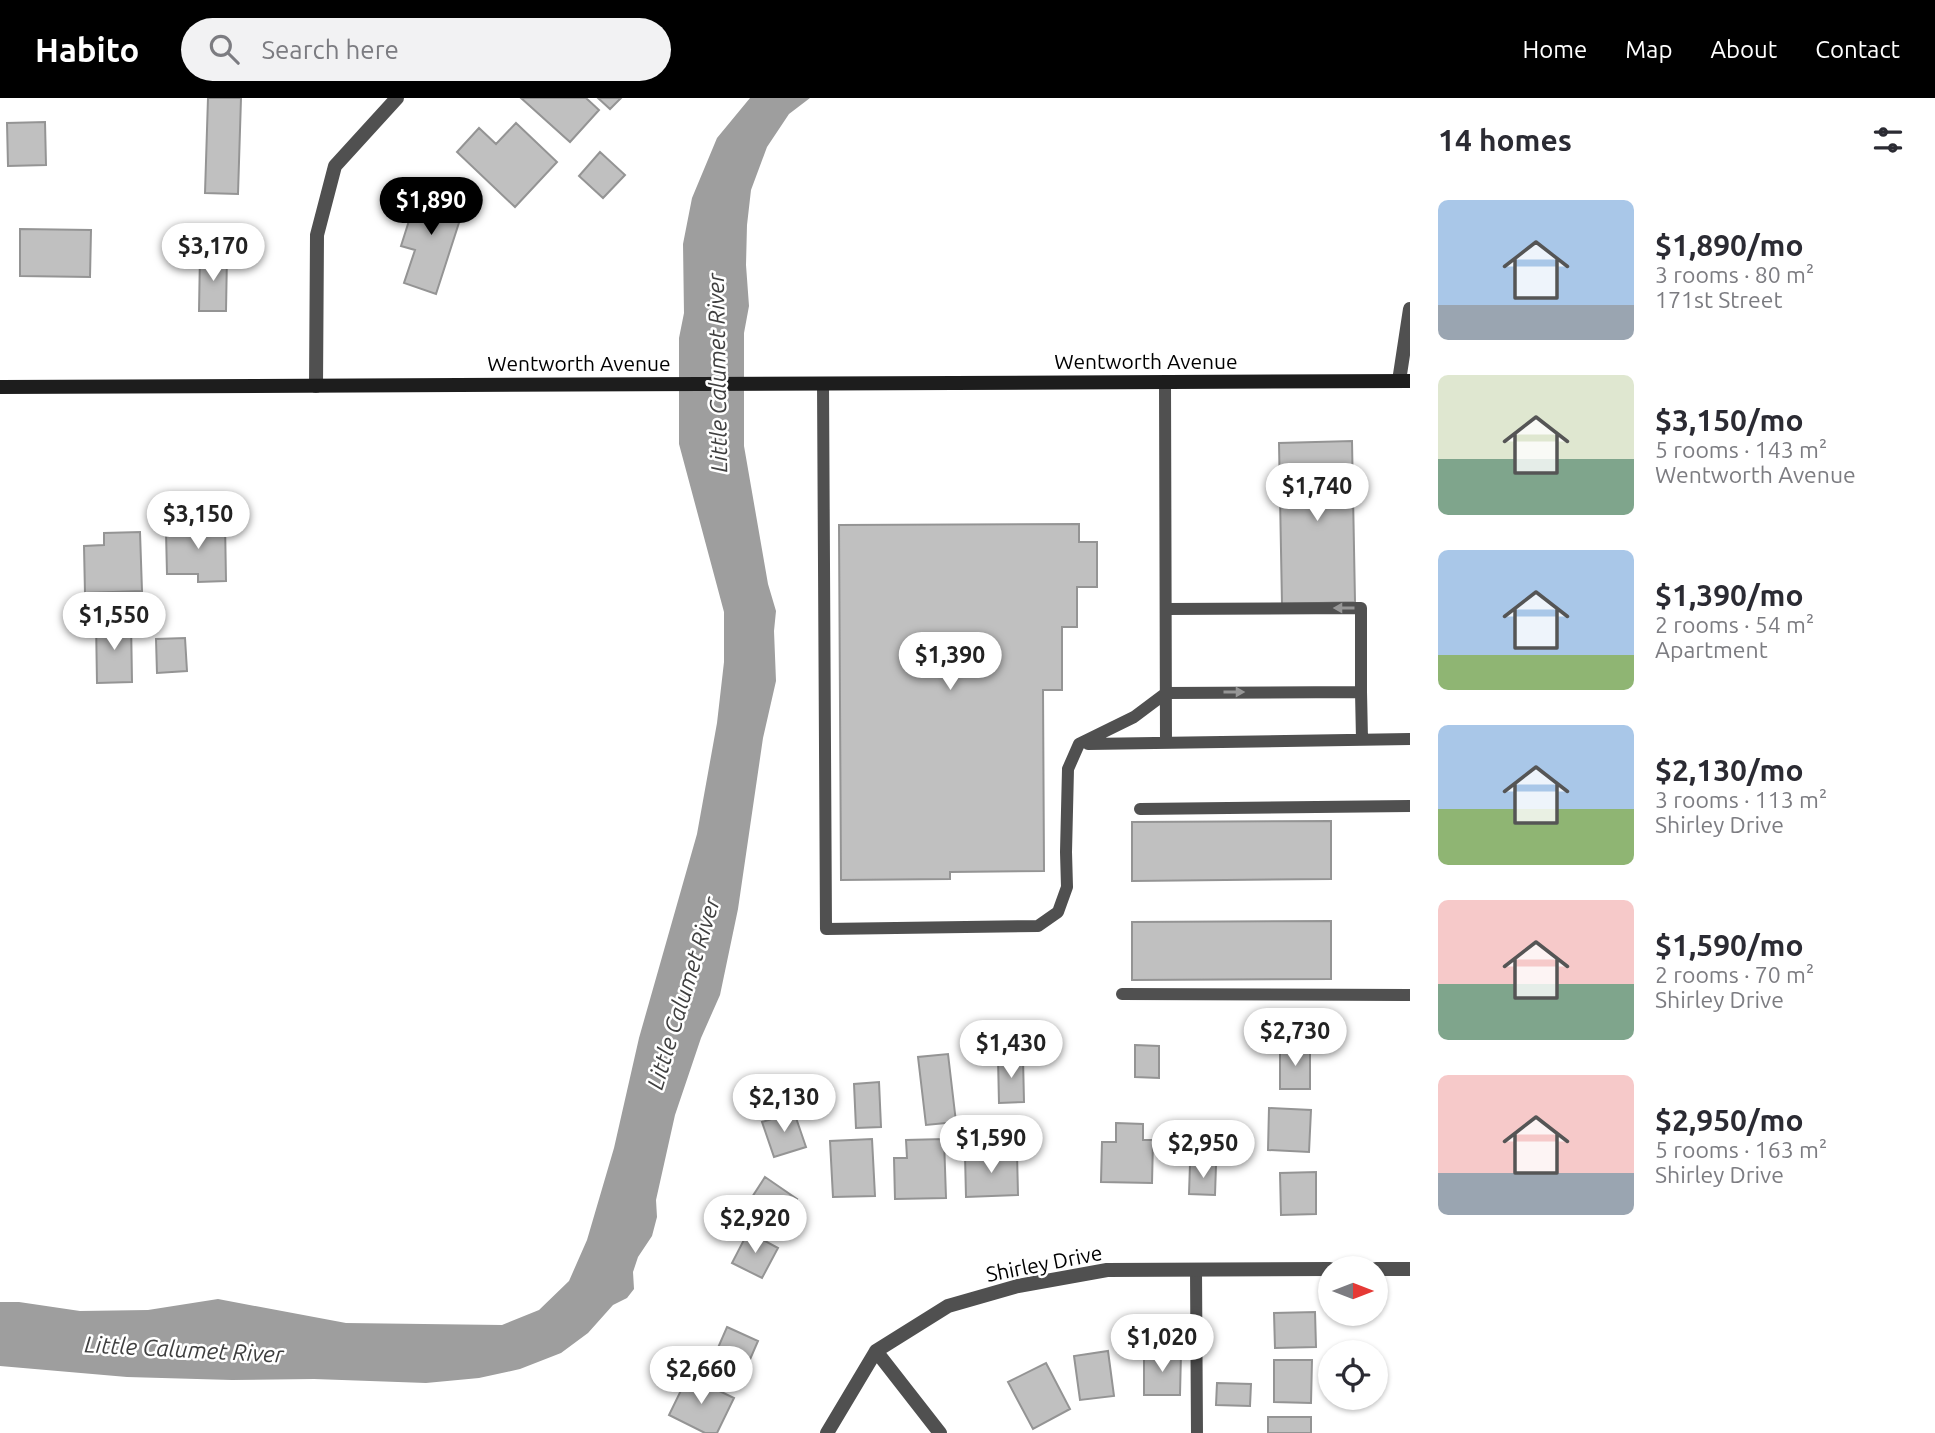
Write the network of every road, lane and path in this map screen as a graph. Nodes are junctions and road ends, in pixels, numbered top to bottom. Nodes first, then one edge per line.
1 (397, 98) edge
2 (1410, 309) edge
3 (1165, 382) junction
4 (1404, 382) edge
5 (823, 383) junction
6 (316, 386) junction
7 (0, 387) edge
8 (1166, 609) junction
9 (1361, 692) junction
10 (1166, 693) junction
11 (1362, 739) junction
12 (1410, 739) edge
13 (1166, 743) junction
14 (1079, 744) junction
15 (1410, 806) edge
16 (1140, 809) dead end
17 (1122, 994) dead end
18 (1410, 995) edge
19 (1318, 1269) edge
20 (1388, 1269) edge
21 (1410, 1269) edge
22 (1196, 1270) junction
23 (876, 1351) junction
24 (827, 1433) edge
25 (940, 1433) edge
26 (1197, 1433) edge

1 - 6 street
2 - 4 street
3 - 4 street, Wentworth Avenue
3 - 5 street, Wentworth Avenue
3 - 8 lane
5 - 6 street, Wentworth Avenue
5 - 14 lane
6 - 7 street, Wentworth Avenue
9 -> 8 lane
8 - 10 lane
10 -> 9 lane
9 - 11 lane
10 - 13 lane
10 - 14 lane
11 - 12 lane
11 - 13 lane
13 - 14 lane
15 - 16 lane
17 - 18 lane
19 - 22 street, Shirley Drive
20 - 21 street
22 - 23 street, Shirley Drive
22 - 26 lane
23 - 24 street, Shirley Drive
23 - 25 street

